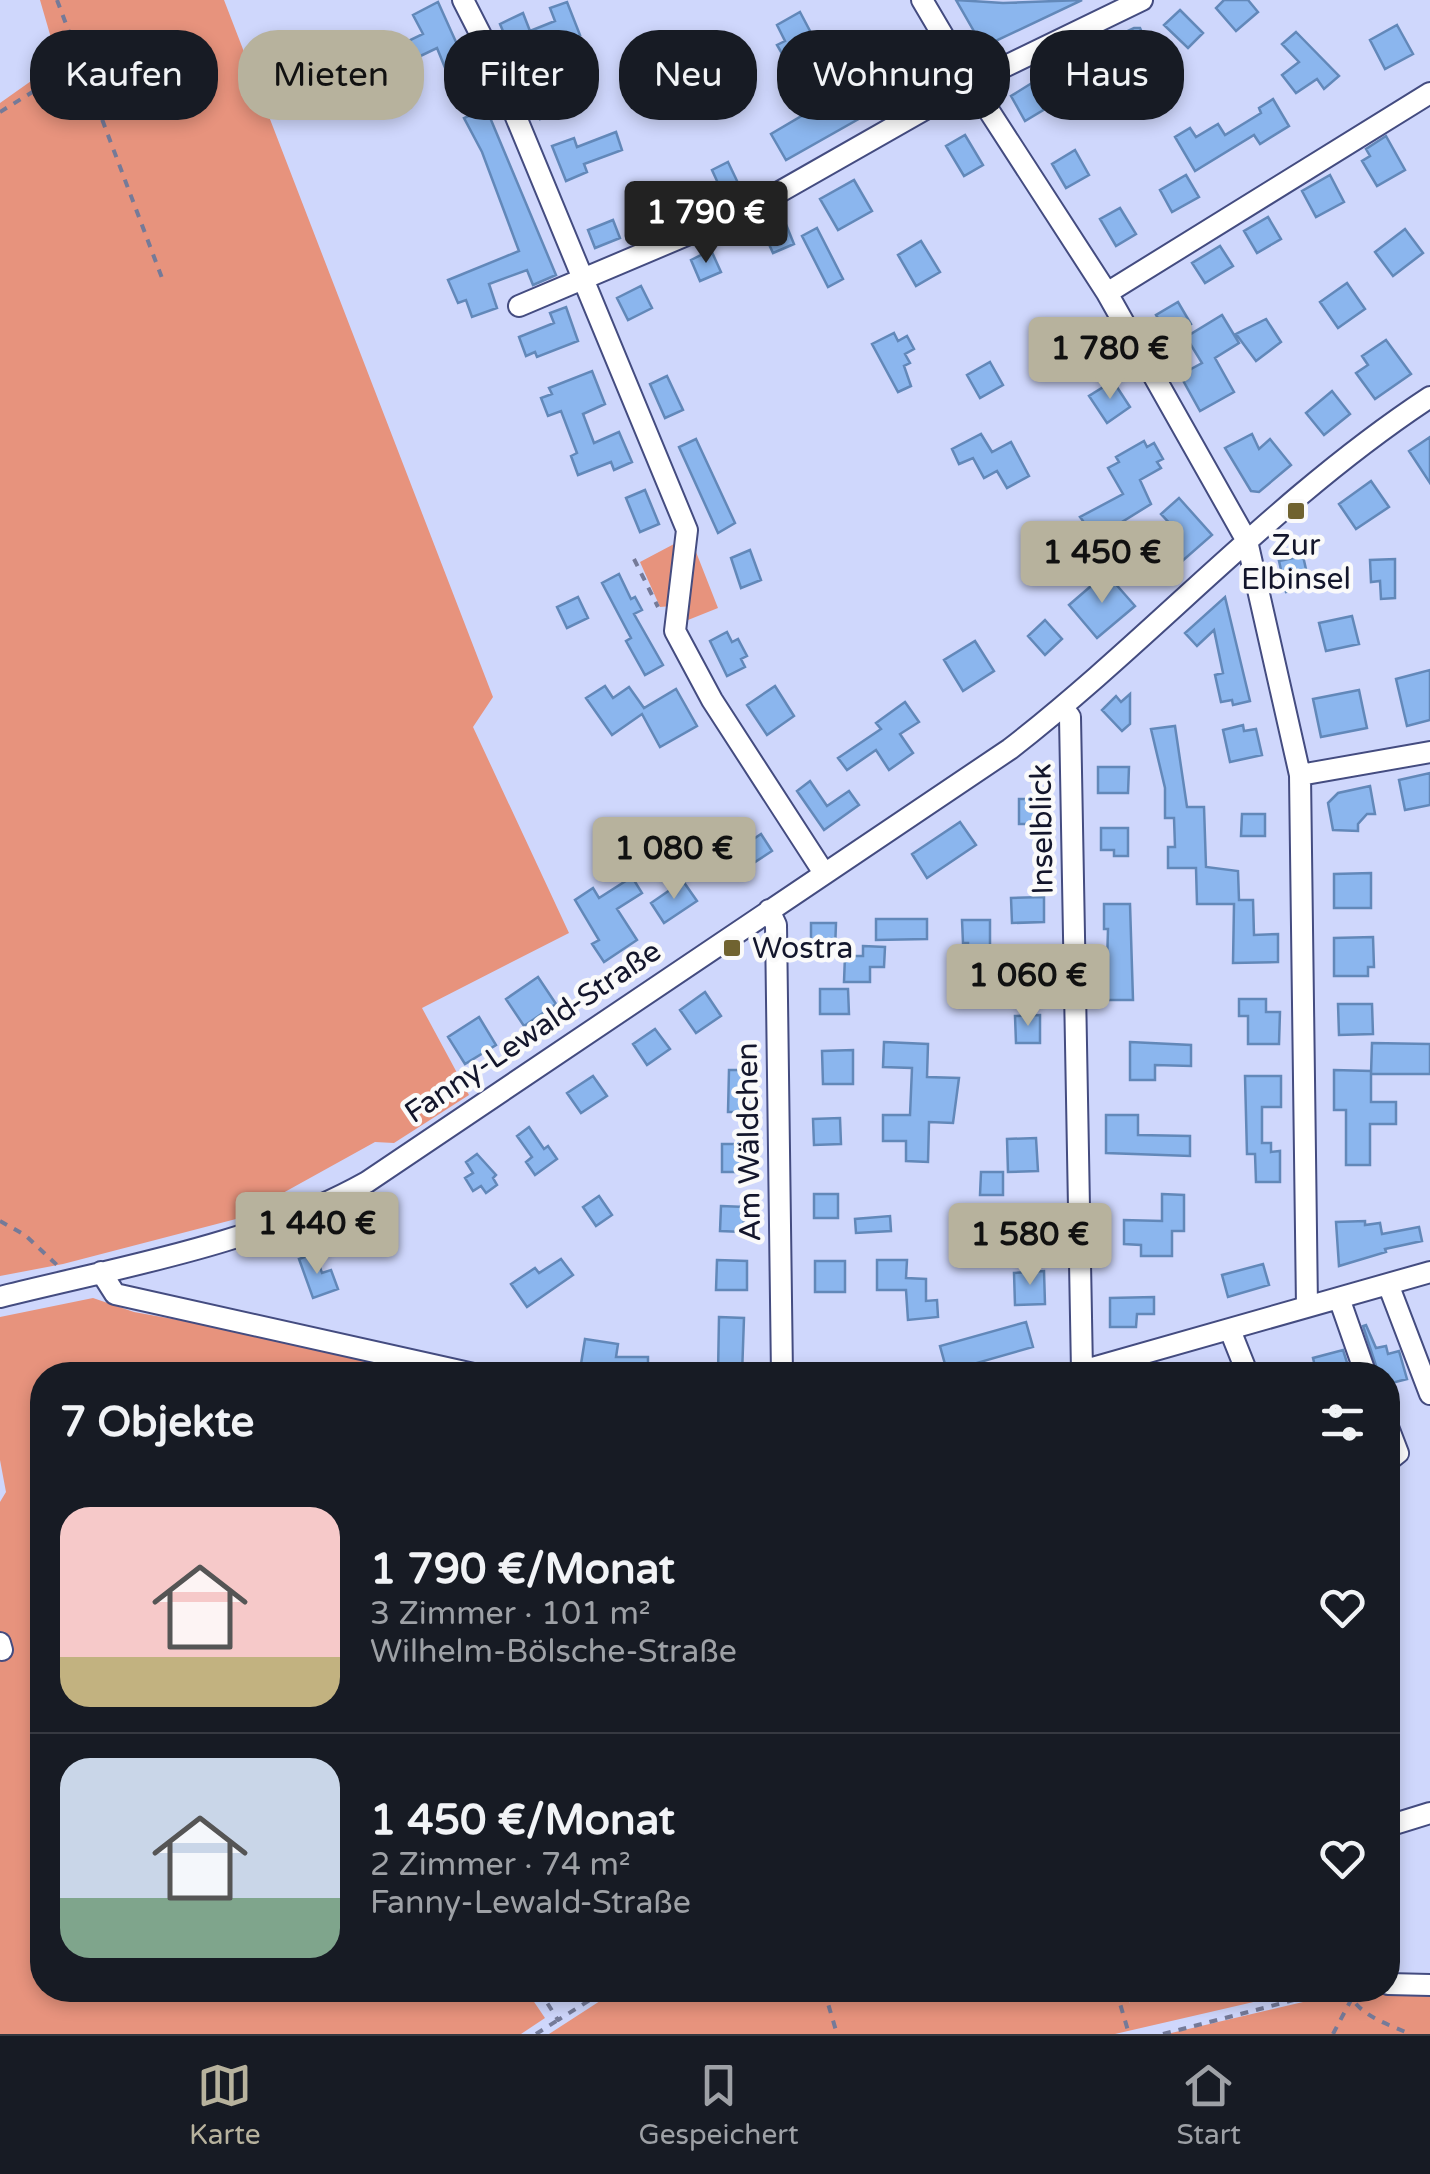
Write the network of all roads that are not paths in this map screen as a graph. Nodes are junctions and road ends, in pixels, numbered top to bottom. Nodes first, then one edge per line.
1 (463, 0) edge
2 (922, 0) edge
3 (1142, 0) edge
4 (940, 30) edge
5 (1010, 64) edge
6 (1430, 93) edge
7 (906, 120) edge
8 (995, 120) edge
9 (582, 280) junction
10 (1107, 293) junction
11 (519, 306) dead end
12 (1430, 398) edge
13 (1248, 541) junction
14 (1063, 708) junction
15 (1430, 752) edge
16 (1300, 775) junction
17 (824, 873) junction
18 (769, 910) junction
19 (101, 1272) junction
20 (1430, 1272) edge
21 (1388, 1284) junction
22 (0, 1297) edge
23 (1339, 1298) junction
24 (1306, 1307) junction
25 (1230, 1330) junction
26 (420, 1362) edge
27 (782, 1362) edge
28 (1076, 1362) edge
29 (1145, 1362) edge
30 (1243, 1362) edge
31 (1361, 1362) edge
32 (1430, 1394) edge
33 (1430, 1813) edge
34 (1400, 1822) edge
35 (1400, 1984) edge
36 (1430, 1985) edge

1 - 9 street
2 - 4 street
3 - 5 street
6 - 10 street
7 - 9 street
8 - 10 street
9 - 11 street
9 - 17 street
10 - 13 street
12 - 13 street, Fanny-Lewald-Straße
13 - 14 street, Fanny-Lewald-Straße
13 - 16 street
14 - 17 street, Fanny-Lewald-Straße
14 - 28 street, Inselblick
15 - 16 street
16 - 24 street
17 - 18 street, Fanny-Lewald-Straße
18 - 19 street, Fanny-Lewald-Straße
18 - 27 street, Am Wäldchen
19 - 22 street, Fanny-Lewald-Straße
19 - 26 street
20 - 21 street
21 - 23 street
21 - 32 street
23 - 24 street
23 - 31 street
24 - 25 street
25 - 29 street
25 - 30 street
33 - 34 street
35 - 36 street

